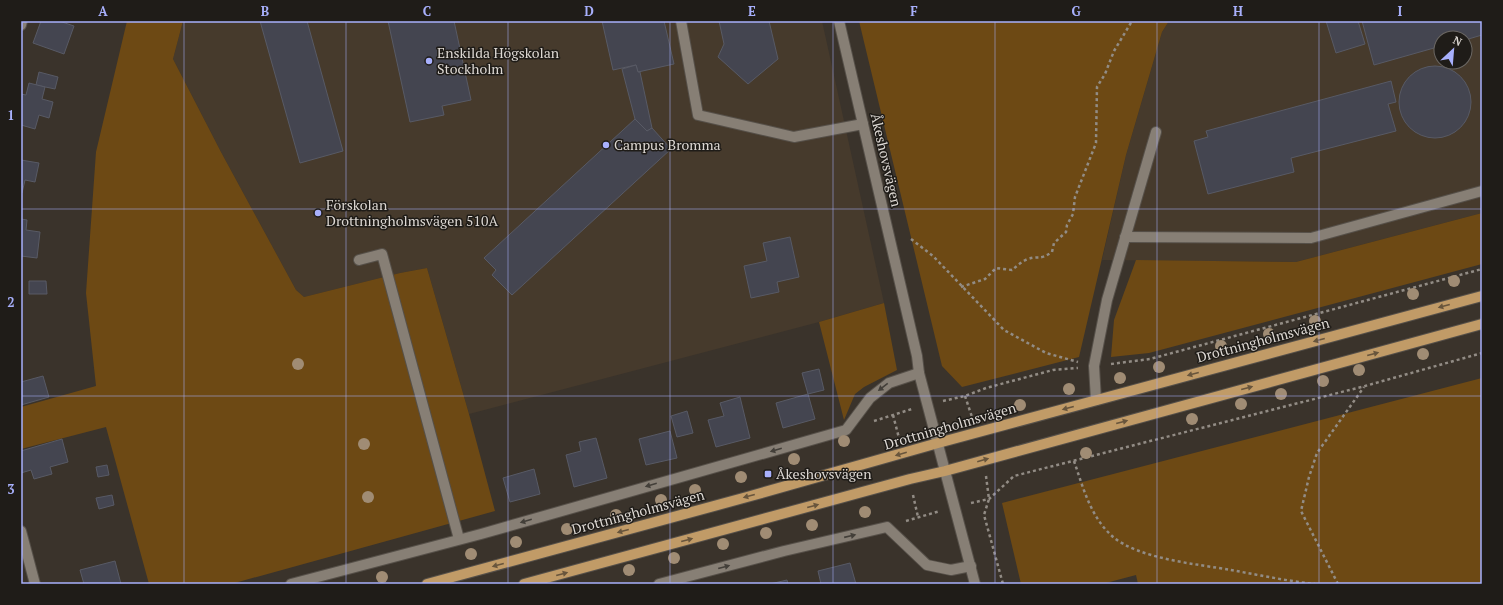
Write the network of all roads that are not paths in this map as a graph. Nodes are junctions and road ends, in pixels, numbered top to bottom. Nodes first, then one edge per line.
1 (22, 21) edge
2 (681, 21) edge
3 (839, 21) edge
4 (21, 25) edge
5 (863, 124) junction
6 (1156, 132) dead end
7 (1482, 191) edge
8 (1126, 237) junction
9 (359, 260) dead end
10 (1482, 296) edge
11 (1482, 324) edge
12 (919, 373) junction
13 (1096, 400) junction
14 (938, 443) junction
15 (945, 471) junction
16 (21, 531) edge
17 (459, 539) junction
18 (970, 566) junction
19 (35, 584) edge
20 (291, 584) edge
21 (427, 584) edge
22 (524, 584) edge
23 (659, 584) edge
24 (975, 584) edge

1 - 4 street
2 - 5 street
3 - 5 street, Åkeshovsvägen
5 - 12 street, Åkeshovsvägen
6 - 8 street
7 - 8 street
8 - 13 street
9 - 17 street
10 -> 13 main road, Drottningholmsvägen
15 -> 11 main road
12 - 14 street, Åkeshovsvägen
12 -> 17 street, Drottningholmsvägen
13 -> 14 main road, Drottningholmsvägen
14 - 15 street, Åkeshovsvägen
14 -> 21 main road, Drottningholmsvägen
15 - 18 street, Åkeshovsvägen
22 -> 15 main road
16 - 19 street
17 - 20 street, Drottningholmsvägen
23 -> 18 street
18 - 24 street, Åkeshovsvägen

